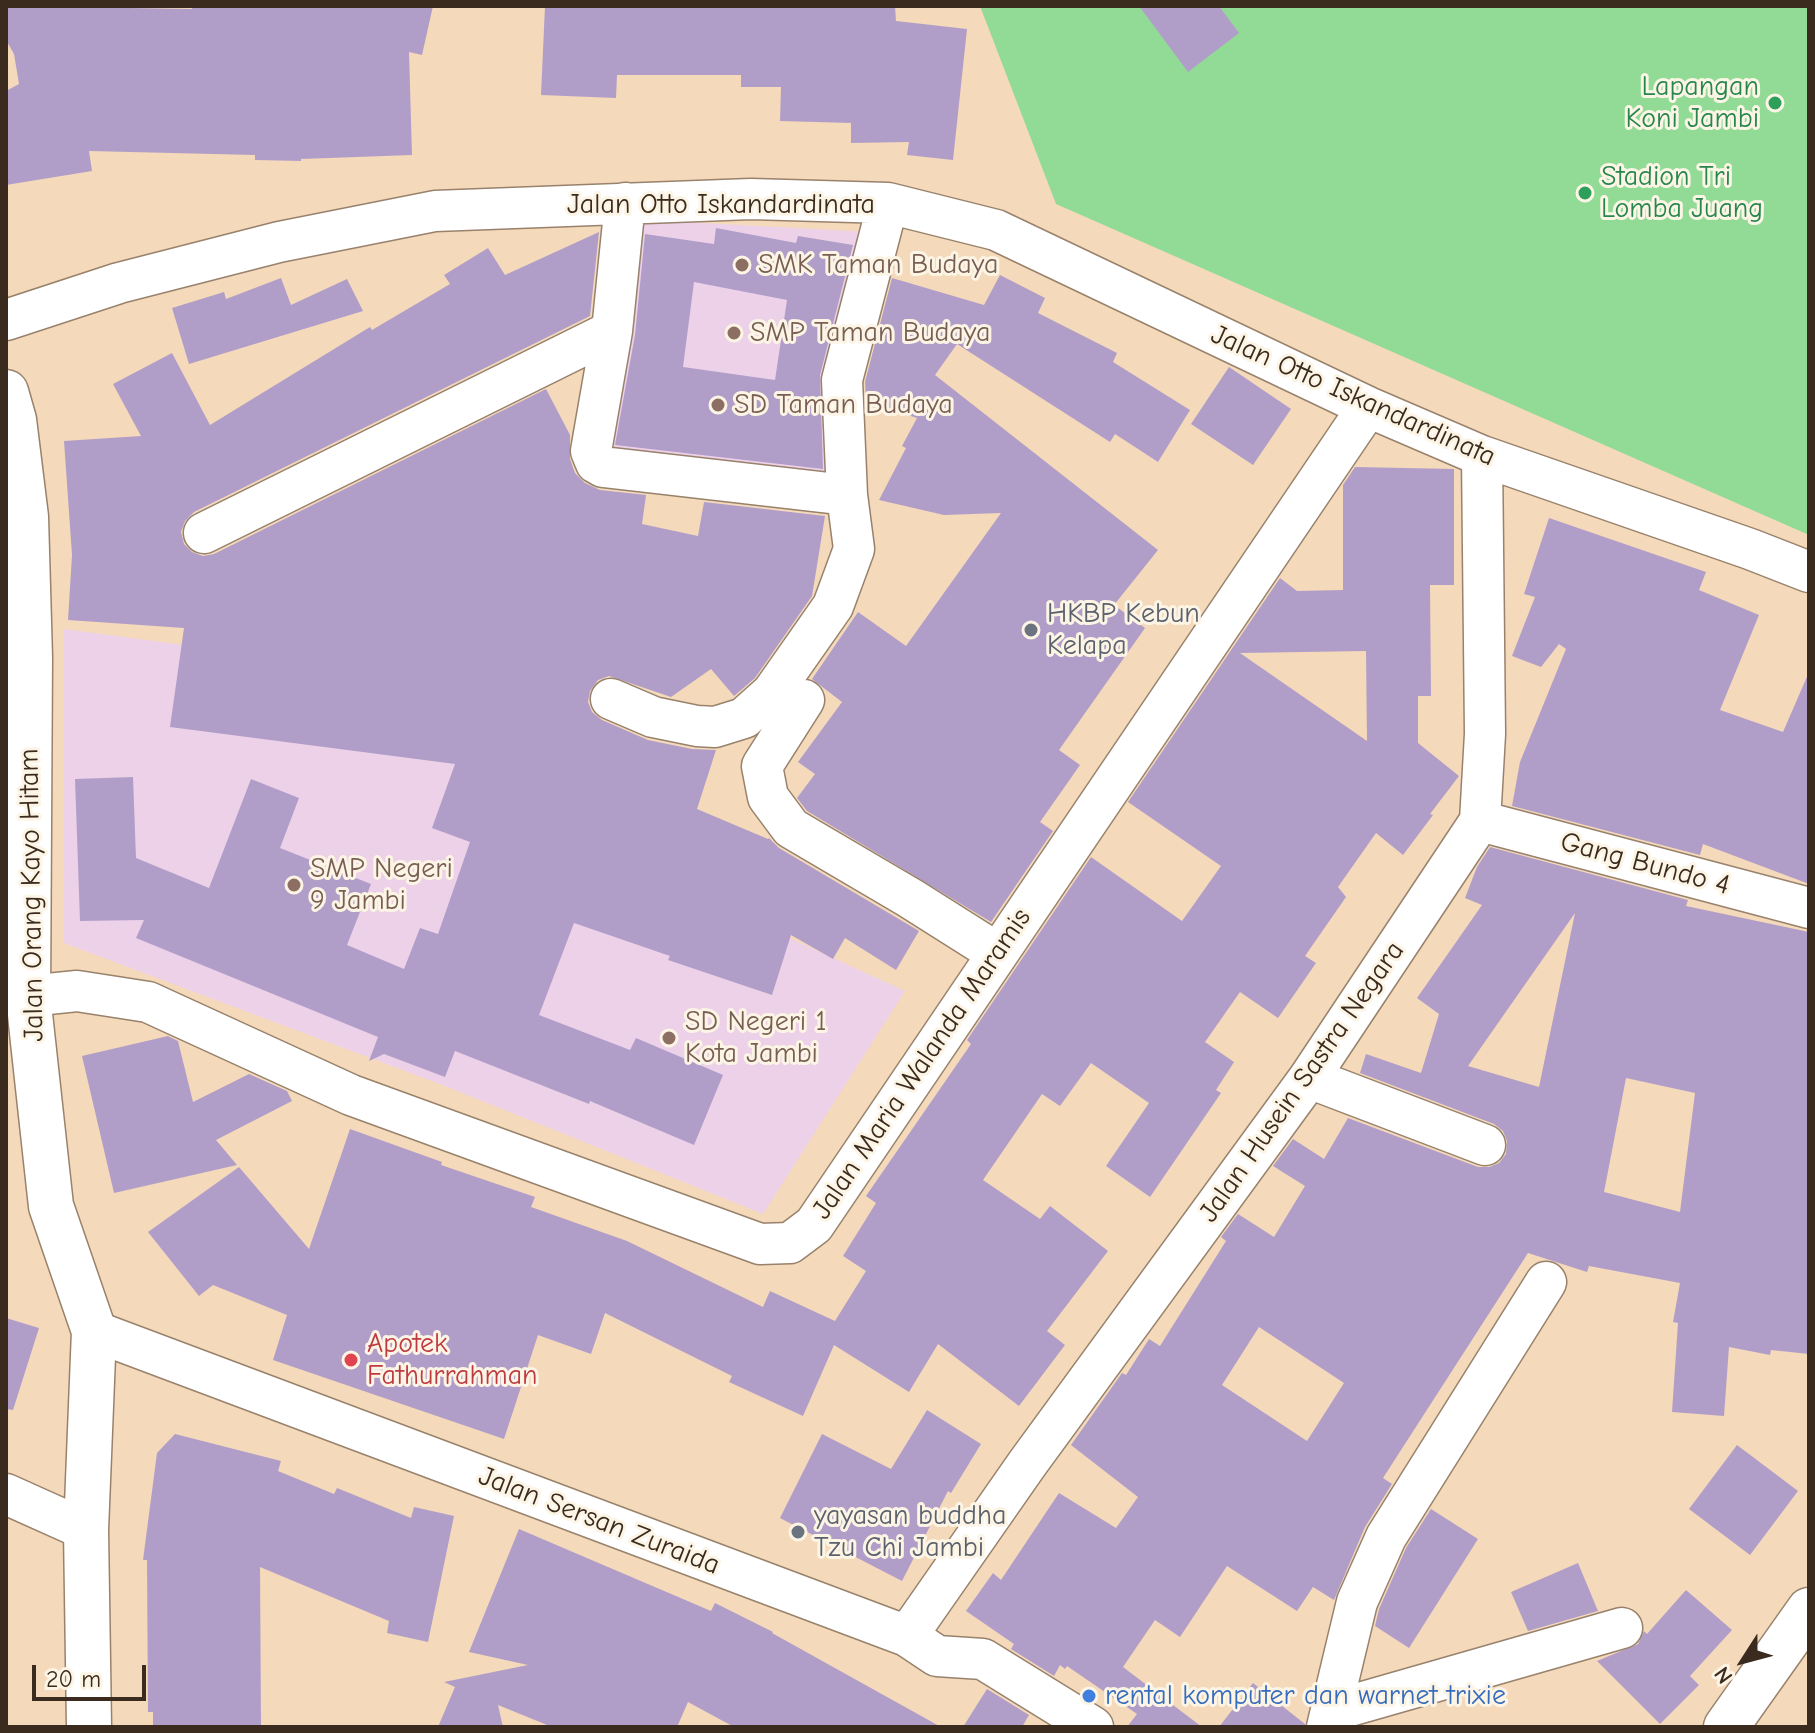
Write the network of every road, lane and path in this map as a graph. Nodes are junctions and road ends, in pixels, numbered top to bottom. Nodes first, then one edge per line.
1 (625, 203) junction
2 (888, 203) junction
3 (6, 320) edge
4 (612, 331) junction
5 (1368, 407) junction
6 (9, 412) edge
7 (1482, 456) junction
8 (847, 495) junction
9 (204, 533) dead end
10 (1809, 572) edge
11 (611, 699) dead end
12 (804, 700) dead end
13 (1480, 821) junction
14 (1809, 908) edge
15 (997, 953) junction
16 (28, 996) junction
17 (1309, 1078) junction
18 (1485, 1145) dead end
19 (1546, 1282) dead end
20 (94, 1331) junction
21 (6, 1494) edge
22 (86, 1530) junction
23 (1809, 1610) edge
24 (1622, 1628) dead end
25 (907, 1636) junction
26 (1330, 1719) edge
27 (89, 1727) edge
28 (1093, 1727) edge
29 (1726, 1727) edge

1 - 2 street, Jalan Otto Iskandardinata
1 - 3 street, Jalan Otto Iskandardinata
1 - 4 street
2 - 5 street, Jalan Otto Iskandardinata
2 - 8 street
4 - 8 street
4 - 9 street
5 - 7 street, Jalan Otto Iskandardinata
5 - 15 street, Jalan Maria Walanda Maramis
6 - 16 main road, Jalan Orang Kayo Hitam
7 - 10 street, Jalan Otto Iskandardinata
7 - 13 street
8 - 11 street
12 - 15 street
13 - 14 street, Gang Bundo 4
13 - 17 street, Jalan Husein Sastra Negara
15 - 16 street, Jalan Maria Walanda Maramis
16 - 20 main road, Jalan Orang Kayo Hitam
17 - 18 street
17 - 25 street, Jalan Husein Sastra Negara
19 - 26 street
20 - 22 main road, Jalan Orang Kayo Hitam
20 - 25 street, Jalan Sersan Zuraida
21 - 22 street
22 - 27 main road, Jalan Orang Kayo Hitam
23 - 29 main road
24 - 26 street
25 - 28 street, Jalan Sersan Zuraida

